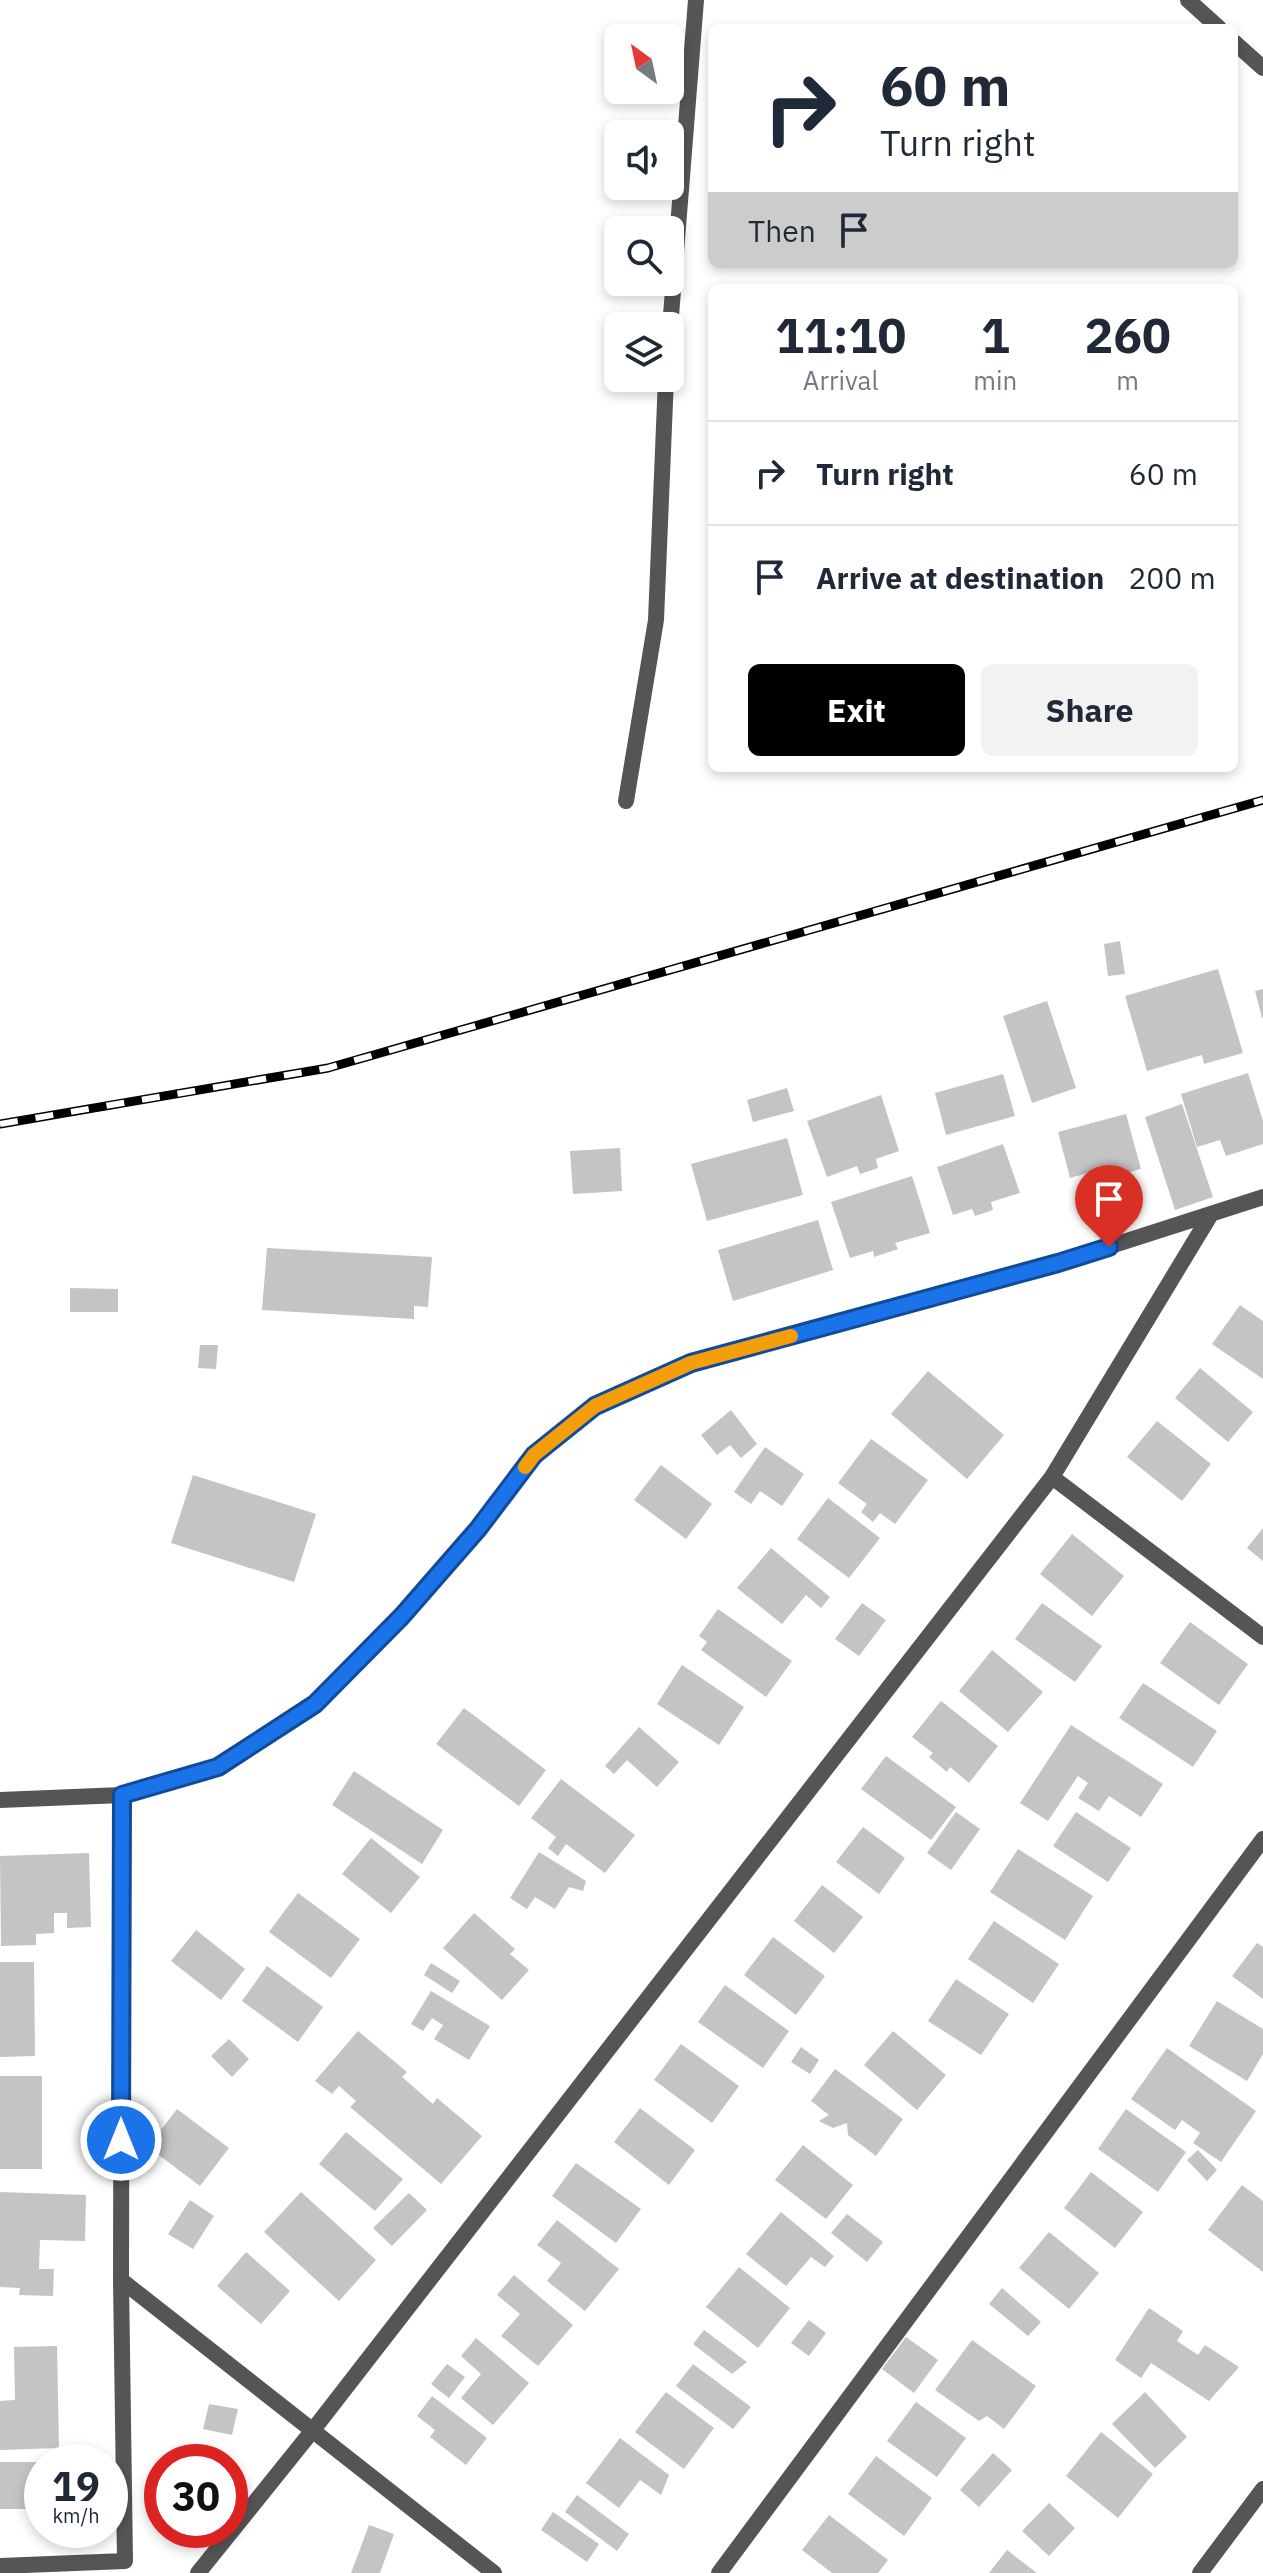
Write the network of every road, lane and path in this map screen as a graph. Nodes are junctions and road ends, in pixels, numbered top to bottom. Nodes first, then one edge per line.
1 (696, 0) edge
2 (1188, 0) edge
3 (1215, 24) edge
4 (1238, 46) edge
5 (1263, 68) edge
6 (671, 312) edge
7 (665, 392) edge
8 (626, 801) dead end
9 (1263, 1197) edge
10 (1211, 1214) junction
11 (1052, 1477) junction
12 (1263, 1637) edge
13 (122, 1795) junction
14 (0, 1800) edge
15 (1263, 1839) edge
16 (121, 2280) junction
17 (313, 2430) junction
18 (1263, 2489) edge
19 (0, 2566) edge
20 (125, 2567) edge
21 (198, 2573) edge
22 (494, 2573) edge
23 (719, 2573) edge
24 (1200, 2573) edge

1 - 6 street
2 - 3 street
4 - 5 street
7 - 8 street
9 - 10 street
10 - 11 street
10 - 13 street
11 - 12 street
11 - 17 street
13 - 14 street
13 - 16 street
15 - 23 street
16 - 17 street
16 - 20 street
17 - 21 street
17 - 22 street
18 - 24 street
19 - 20 street

